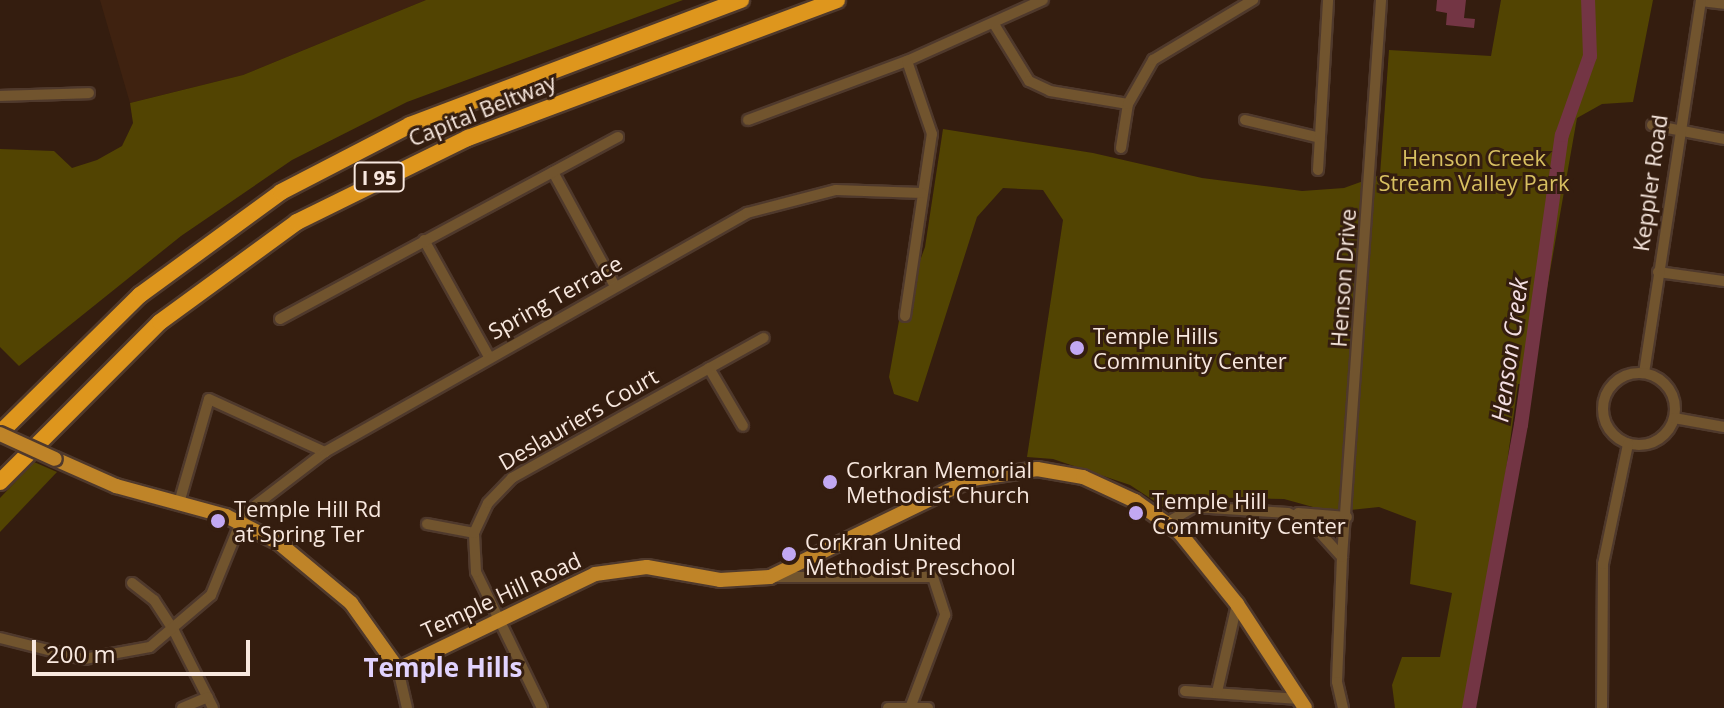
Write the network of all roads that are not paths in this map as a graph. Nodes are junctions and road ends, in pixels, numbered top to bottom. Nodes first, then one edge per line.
1 (741, 0) edge
2 (837, 0) edge
3 (1043, 0) edge
4 (1253, 0) edge
5 (1328, 0) edge
6 (1381, 0) edge
7 (1701, 0) edge
8 (1724, 4) edge
9 (994, 24) junction
10 (907, 61) junction
11 (89, 93) dead end
12 (0, 96) edge
13 (1128, 104) junction
14 (748, 120) dead end
15 (1245, 120) dead end
16 (1652, 125) dead end
17 (1678, 129) junction
18 (618, 137) dead end
19 (1320, 138) junction
20 (1724, 139) edge
21 (1121, 148) dead end
22 (1318, 170) dead end
23 (553, 172) junction
24 (922, 193) junction
25 (424, 240) junction
26 (1658, 272) junction
27 (1724, 281) edge
28 (615, 286) junction
29 (905, 316) dead end
30 (280, 319) dead end
31 (764, 338) dead end
32 (489, 357) junction
33 (709, 368) junction
34 (1644, 373) junction
35 (1674, 418) junction
36 (743, 426) dead end
37 (1724, 427) edge
38 (0, 433) edge
39 (1628, 444) junction
40 (325, 452) junction
41 (0, 482) edge
42 (179, 503) junction
43 (1288, 513) junction
44 (1347, 517) junction
45 (238, 521) junction
46 (1168, 522) junction
47 (427, 524) dead end
48 (474, 533) junction
49 (1342, 557) junction
50 (770, 577) junction
51 (132, 583) dead end
52 (1237, 604) junction
53 (497, 622) junction
54 (174, 631) junction
55 (0, 638) edge
56 (381, 642) junction
57 (440, 648) junction
58 (398, 669) junction
59 (1185, 691) dead end
60 (1217, 692) junction
61 (210, 703) edge
62 (1302, 703) edge
63 (910, 706) edge
64 (182, 708) edge
65 (407, 708) edge
66 (542, 708) edge
67 (888, 708) edge
68 (928, 708) edge
69 (1343, 708) edge
70 (1602, 708) edge

1 - 38 highway, Capital Beltway / I 95
2 - 41 highway, Capital Beltway / I 95
3 - 9 street
4 - 13 street
5 - 19 street
6 - 44 street, Henson Drive
7 - 8 street
7 - 17 street, Keppler Road
9 - 10 street
9 - 13 street
10 - 14 street
10 - 24 street
11 - 12 street
13 - 21 street
15 - 19 street
16 - 17 street
17 - 20 street
17 - 26 street, Keppler Road
18 - 23 street
19 - 22 street
23 - 25 street
23 - 28 street
24 - 28 street, Spring Terrace
24 - 29 street
25 - 30 street
25 - 32 street
26 - 27 street
26 - 34 street, Keppler Road
28 - 32 street, Spring Terrace
31 - 33 street, Deslauriers Court
32 - 40 street, Spring Terrace
33 - 36 street
33 - 48 street, Deslauriers Court
34 - 35 street
34 - 39 street
35 - 37 street
35 - 39 street
38 - 42 main road, bridge
39 - 70 street
40 - 42 street
40 - 45 street, Spring Terrace
42 - 45 main road
43 - 44 street
43 - 46 street
43 - 49 street
44 - 49 street, Henson Drive
45 - 54 street
45 - 56 main road
46 - 50 main road, Temple Hill Road
46 - 52 main road, Temple Hill Road
47 - 48 street
48 - 53 street
49 - 69 street, Henson Drive
50 - 53 main road, Temple Hill Road
50 - 63 street
51 - 54 street
52 - 60 street
52 - 62 main road, Temple Hill Road
53 - 57 main road, Temple Hill Road
53 - 66 street
54 - 55 street
54 - 61 street
56 - 57 main road
56 - 58 main road
57 - 58 main road, Temple Hill Road
58 - 65 street
59 - 60 street
60 - 62 street
61 - 64 street
63 - 67 street
63 - 68 street

